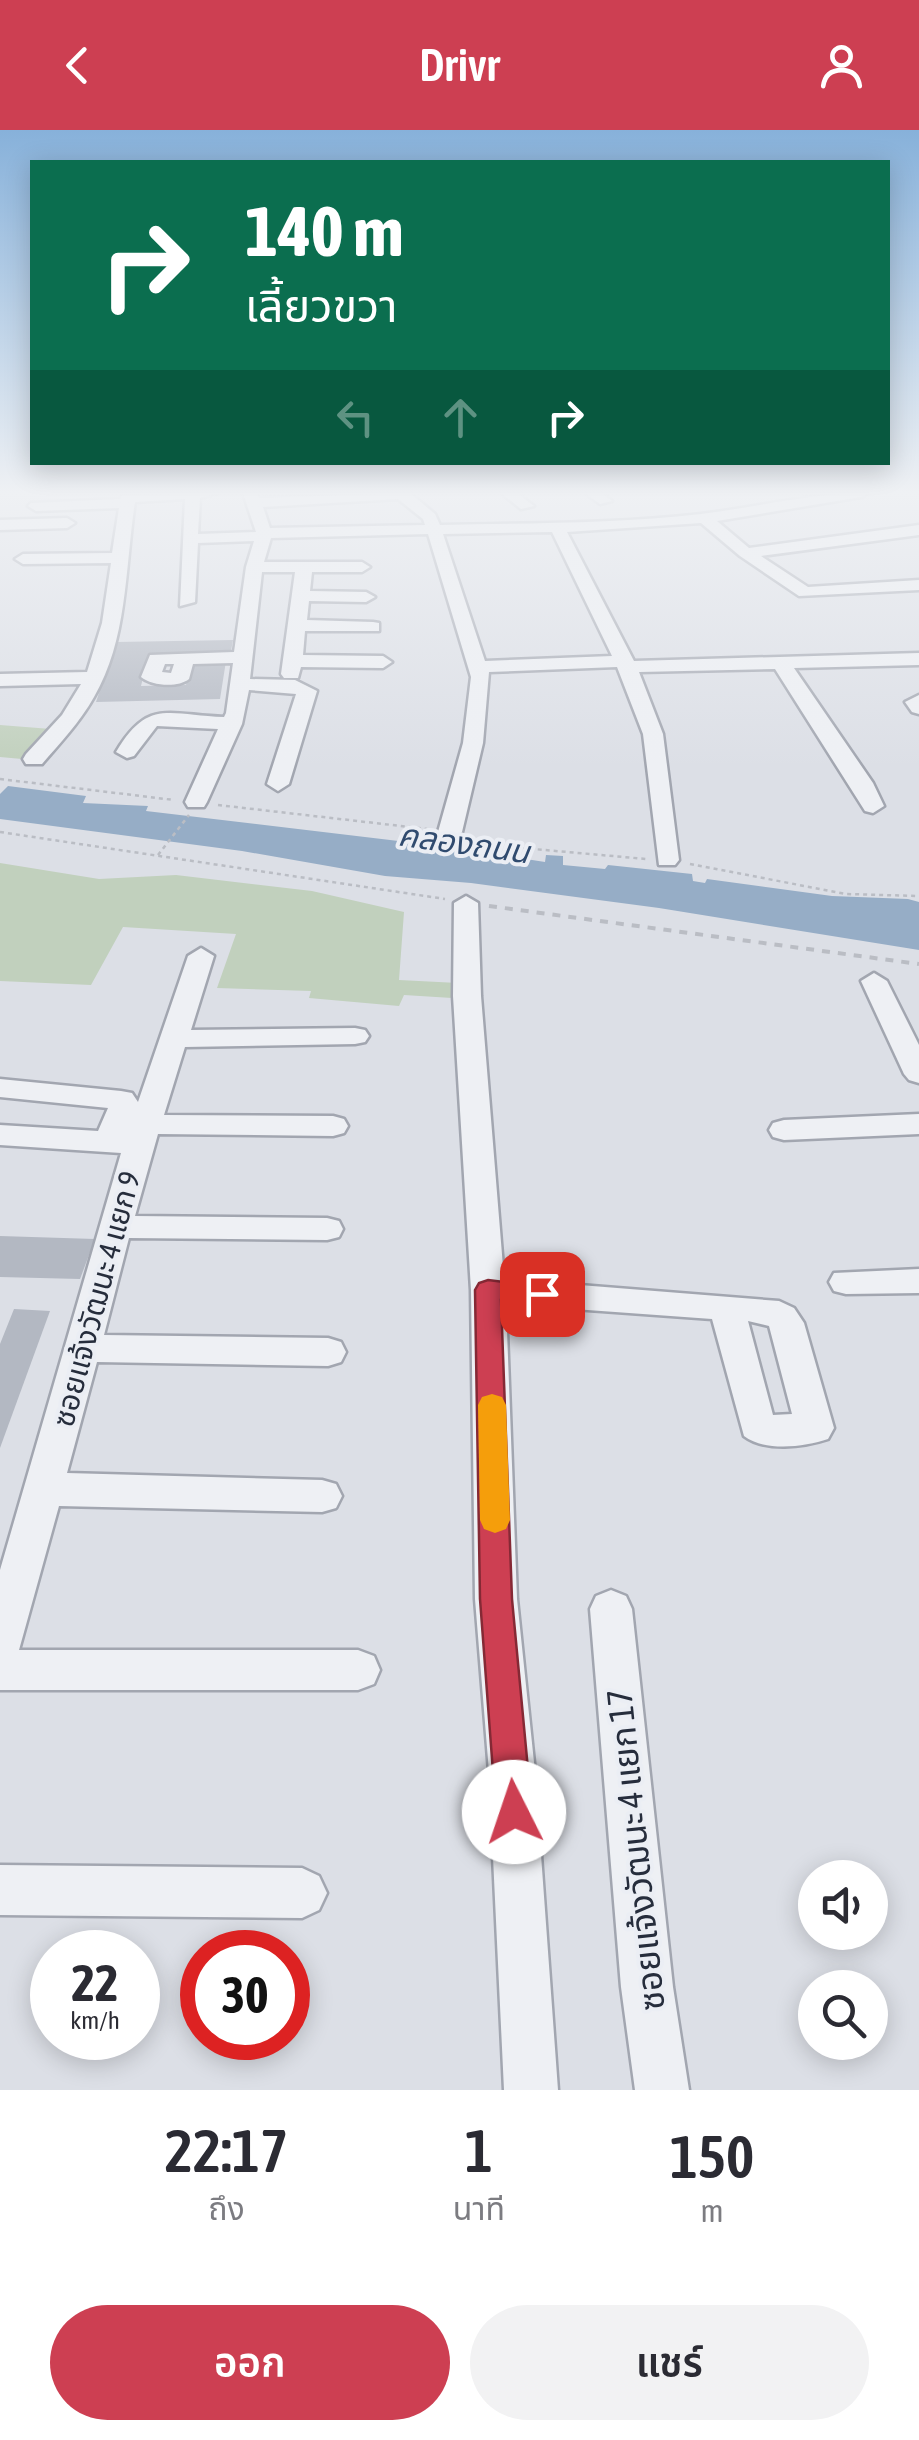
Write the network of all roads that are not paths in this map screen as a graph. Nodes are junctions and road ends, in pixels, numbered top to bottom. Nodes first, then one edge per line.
1 (114, 584) edge
2 (187, 584) edge
3 (252, 584) edge
4 (302, 584) edge
5 (450, 584) edge
6 (586, 584) edge
7 (793, 584) edge
8 (919, 585) edge
9 (301, 596) junction
10 (366, 597) dead end
11 (186, 602) dead end
12 (297, 626) junction
13 (372, 628) dead end
14 (242, 657) junction
15 (185, 659) dead end
16 (919, 659) edge
17 (383, 662) dead end
18 (625, 664) junction
19 (782, 664) junction
20 (478, 667) junction
21 (94, 678) junction
22 (0, 680) edge
23 (238, 684) junction
24 (232, 724) junction
25 (127, 752) dead end
26 (34, 759) dead end
27 (278, 784) dead end
28 (873, 806) dead end
29 (193, 808) road end
30 (450, 832) dead end
31 (668, 860) dead end
32 (466, 903) dead end
33 (201, 956) dead end
34 (874, 981) dead end
35 (355, 1036) dead end
36 (175, 1039) junction
37 (919, 1074) edge
38 (0, 1088) edge
39 (919, 1124) edge
40 (332, 1126) dead end
41 (784, 1130) dead end
42 (0, 1134) edge
43 (132, 1136) junction
44 (116, 1227) junction
45 (327, 1229) dead end
46 (846, 1282) dead end
47 (919, 1282) edge
48 (488, 1290) junction
49 (727, 1309) dead end
50 (82, 1348) junction
51 (328, 1352) dead end
52 (44, 1489) junction
53 (322, 1496) dead end
54 (611, 1609) dead end
55 (0, 1645) edge
56 (0, 1670) edge
57 (358, 1670) dead end
58 (0, 1890) edge
59 (302, 1893) dead end
60 (531, 2090) edge
61 (662, 2090) edge

1 - 21 street
2 - 11 street
3 - 14 street
4 - 9 street
5 - 20 street
6 - 18 street
7 - 8 street
9 - 10 street
9 - 12 street
12 - 13 street
12 - 17 street
14 - 15 street
14 - 23 street
16 - 19 street
18 - 19 street
18 - 20 street
18 - 31 street
19 - 28 street
20 - 30 street
21 - 22 street
21 - 26 street
23 - 24 street
23 - 27 street
24 - 25 street
24 - 29 street
32 - 48 street
33 - 36 street, ซอยแจ้งวัฒนะ 4 แยก 9
34 - 37 street
35 - 36 street
36 - 43 street, ซอยแจ้งวัฒนะ 4 แยก 9
38 - 43 street
39 - 41 street
40 - 43 street
42 - 43 street
43 - 44 street, ซอยแจ้งวัฒนะ 4 แยก 9
44 - 45 street
44 - 50 street, ซอยแจ้งวัฒนะ 4 แยก 9
46 - 47 street
48 - 49 street
48 - 60 street
50 - 51 street
50 - 52 street, ซอยแจ้งวัฒนะ 4 แยก 9
52 - 53 street
52 - 55 street, ซอยแจ้งวัฒนะ 4 แยก 9
54 - 61 street, ซอยแจ้งวัฒนะ 4 แยก 17
56 - 57 street
58 - 59 street

